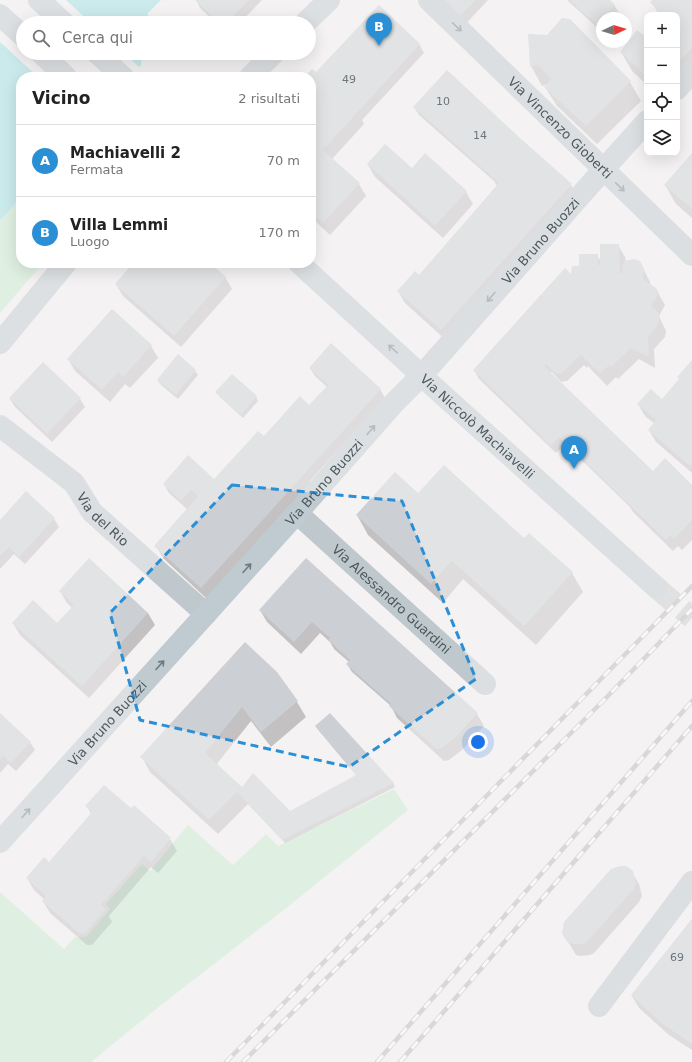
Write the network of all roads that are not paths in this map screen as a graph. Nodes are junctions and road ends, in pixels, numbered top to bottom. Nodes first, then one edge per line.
1 (39, 0) edge
2 (329, 0) edge
3 (429, 0) edge
4 (0, 15) edge
5 (56, 16) edge
6 (312, 16) edge
7 (16, 30) edge
8 (48, 60) edge
9 (105, 60) edge
10 (267, 60) edge
11 (61, 72) edge
12 (118, 72) edge
13 (255, 72) edge
14 (692, 72) edge
15 (680, 86) edge
16 (644, 124) edge
17 (603, 170) junction
18 (692, 255) edge
19 (62, 268) edge
20 (304, 268) edge
21 (0, 342) edge
22 (422, 375) junction
23 (0, 426) edge
24 (298, 513) junction
25 (658, 588) tunnel mouth
26 (206, 614) junction
27 (486, 684) dead end
28 (0, 842) edge
29 (692, 882) edge
30 (599, 1006) dead end

1 - 5 street
2 - 6 street
3 -> 17 street, Via Vincenzo Gioberti
4 - 7 street
8 - 11 street
9 - 12 street
10 - 13 street
14 - 15 street
16 - 17 street, Via Bruno Buozzi
17 -> 18 street, Via Vincenzo Gioberti
17 -> 22 street, Via Bruno Buozzi
19 - 21 street
22 -> 20 street, Via Niccolò Machiavelli
24 -> 22 street, Via Bruno Buozzi
22 - 25 street, Via Niccolò Machiavelli
23 - 26 street, Via del Rio
26 -> 24 street, Via Bruno Buozzi
24 - 27 street, Via Alessandro Guardini
28 -> 26 street, Via Bruno Buozzi
29 - 30 street

